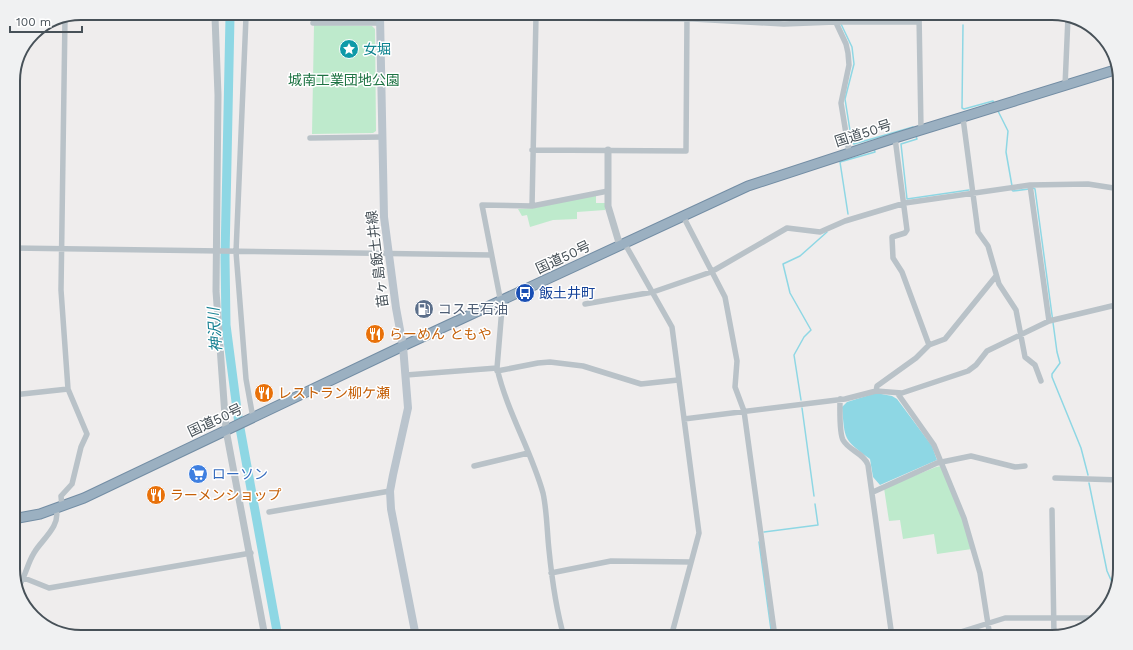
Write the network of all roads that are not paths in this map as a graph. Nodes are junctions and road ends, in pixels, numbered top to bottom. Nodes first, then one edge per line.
1 (216, 20) edge
2 (246, 20) edge
3 (380, 20) edge
4 (536, 20) edge
5 (687, 20) edge
6 (728, 20) edge
7 (748, 21) joint
8 (65, 22) edge
9 (835, 22) junction
10 (919, 22) joint
11 (1068, 22) edge
12 (313, 23) dead end
13 (1112, 71) edge
14 (1065, 86) junction
15 (963, 118) junction
16 (921, 130) junction
17 (382, 137) junction
18 (310, 138) dead end
19 (895, 138) junction
20 (532, 150) junction
21 (608, 150) junction
22 (849, 152) junction
23 (1030, 185) junction
24 (1113, 188) edge
25 (608, 191) junction
26 (972, 192) junction
27 (905, 203) junction
28 (532, 206) junction
29 (683, 216) junction
30 (622, 245) junction
31 (20, 248) edge
32 (62, 249) junction
33 (216, 252) junction
34 (235, 252) junction
35 (388, 254) junction
36 (491, 255) junction
37 (712, 272) junction
38 (996, 276) junction
39 (653, 292) junction
40 (499, 302) junction
41 (585, 304) dead end
42 (1113, 306) edge
43 (1049, 321) junction
44 (1021, 334) junction
45 (929, 345) junction
46 (403, 346) junction
47 (497, 370) junction
48 (406, 375) junction
49 (678, 380) junction
50 (1041, 381) dead end
51 (68, 389) junction
52 (876, 391) junction
53 (20, 394) edge
54 (898, 394) junction
55 (840, 399) junction
56 (744, 411) junction
57 (251, 418) junction
58 (684, 419) junction
59 (229, 428) junction
60 (528, 453) junction
61 (941, 462) junction
62 (474, 466) dead end
63 (1025, 466) dead end
64 (1055, 478) dead end
65 (1113, 480) edge
66 (390, 491) junction
67 (873, 492) junction
68 (59, 508) junction
69 (1052, 510) dead end
70 (269, 512) dead end
71 (20, 518) edge
72 (251, 553) junction
73 (691, 562) junction
74 (551, 573) junction
75 (24, 578) junction
76 (21, 582) edge
77 (1053, 618) junction
78 (1088, 618) edge
79 (988, 624) junction
80 (264, 630) edge
81 (415, 630) edge
82 (563, 630) edge
83 (673, 630) edge
84 (774, 630) edge
85 (891, 630) edge
86 (963, 630) edge
87 (989, 630) edge
88 (1054, 630) edge

1 - 33 street
2 - 34 street
3 - 12 street
3 - 17 main road, 苗ヶ島飯土井線
4 - 20 street
5 - 21 street
6 - 7 street
7 - 9 street
8 - 32 street
9 - 10 street
9 - 22 street
10 - 16 street
11 - 14 street
13 - 14 highway, 国道50号
14 - 15 highway, 国道50号
15 - 16 highway, 国道50号
15 - 26 street
16 - 19 highway, 国道50号
17 - 18 street
17 - 35 main road, 苗ヶ島飯土井線
19 - 22 highway, 国道50号
19 - 27 street
20 - 21 street
20 - 28 street
21 - 25 street
22 - 29 highway, 国道50号
23 - 24 street
23 - 26 street
23 - 43 street
25 - 28 street
25 - 30 street
26 - 27 street
26 - 38 street
27 - 37 street
27 - 45 street
28 - 36 street
29 - 30 highway, 国道50号
29 - 37 street
30 - 39 street
30 - 40 highway, 国道50号
31 - 32 street
32 - 33 street
32 - 51 street
33 - 34 street
33 - 59 street
34 - 35 street
34 - 57 street
35 - 36 street
35 - 46 main road, 苗ヶ島飯土井線
36 - 40 street
37 - 39 street
37 - 56 street
38 - 44 street
38 - 45 street
39 - 41 street
39 - 49 street
40 - 46 highway, 国道50号
40 - 47 street
42 - 43 street
43 - 44 street
44 - 50 street
44 - 54 street
45 - 52 street
46 - 48 main road, 苗ヶ島飯土井線
46 - 57 highway, 国道50号
47 - 48 street
47 - 49 street
47 - 60 street
48 - 66 main road, 苗ヶ島飯土井線
49 - 58 street
51 - 53 street
51 - 68 street
52 - 54 street
52 - 55 street
54 - 61 street
55 - 56 street
55 - 67 street
56 - 58 street
56 - 84 street
57 - 59 highway, 国道50号
58 - 73 street
59 - 68 highway, 国道50号
59 - 72 street
60 - 62 street
60 - 74 street
61 - 63 street
61 - 67 street
61 - 79 street
64 - 65 street
66 - 70 street
66 - 81 main road, 苗ヶ島飯土井線
67 - 85 street
68 - 71 highway, 国道50号
68 - 75 street
69 - 77 street
72 - 75 street
72 - 80 street
73 - 74 street
73 - 83 street
74 - 82 street
75 - 76 street
77 - 78 street
77 - 79 street
77 - 88 street
79 - 86 street
79 - 87 street

